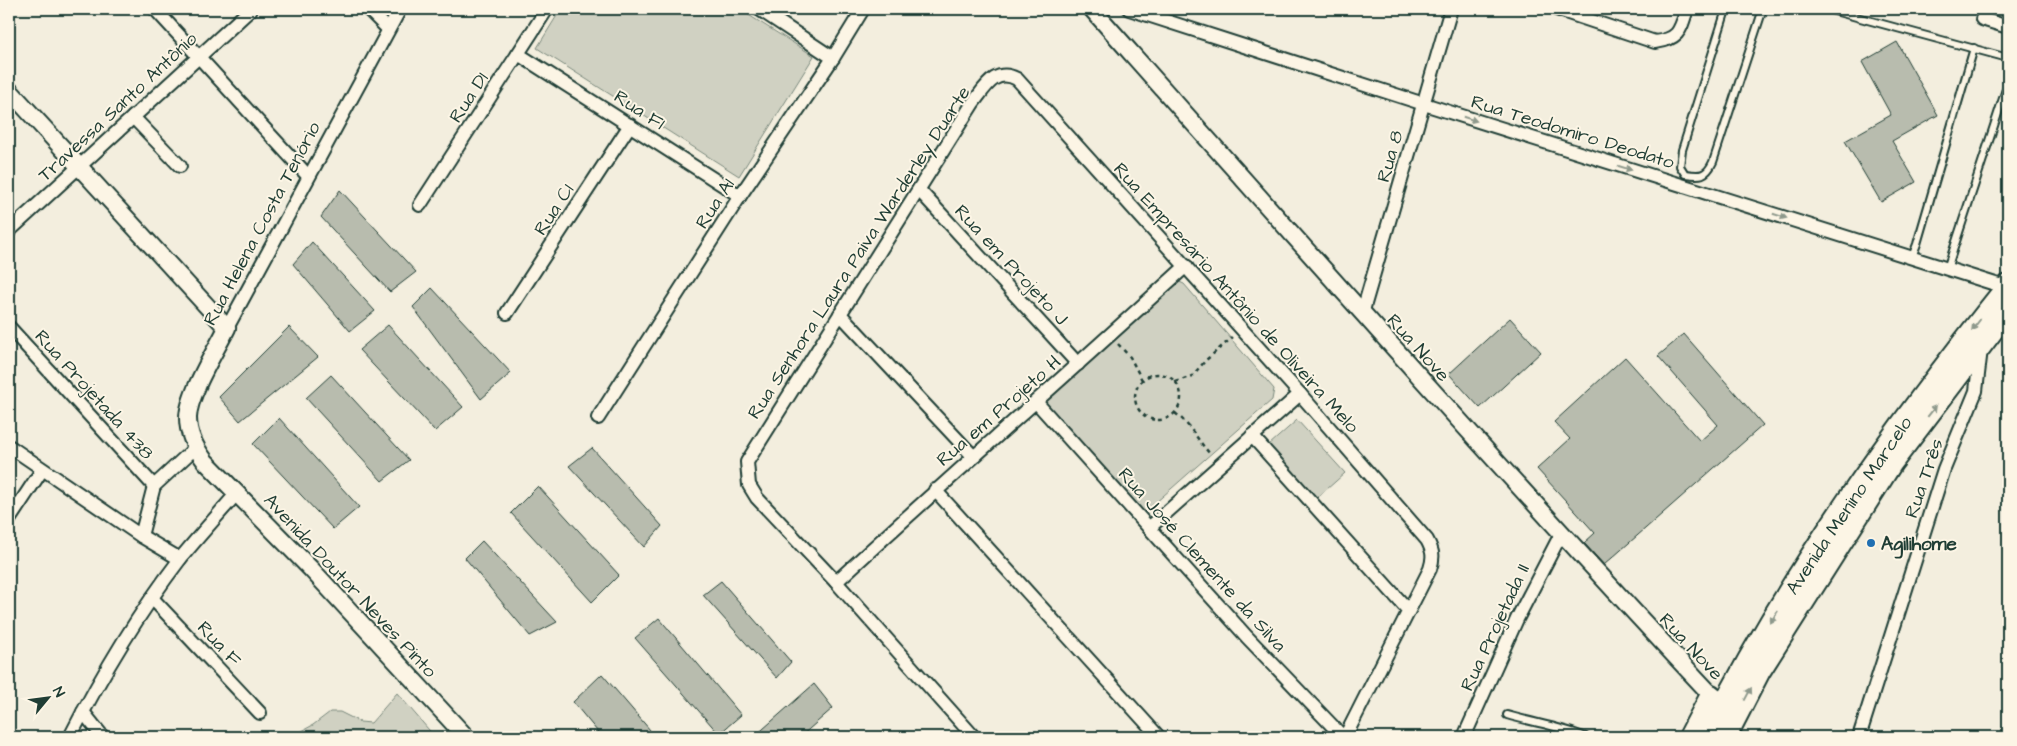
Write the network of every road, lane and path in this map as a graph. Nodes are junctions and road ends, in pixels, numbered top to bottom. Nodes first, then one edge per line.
1 (155, 9) edge
2 (251, 9) edge
3 (368, 9) edge
4 (400, 9) edge
5 (547, 9) edge
6 (759, 9) edge
7 (863, 9) edge
8 (1092, 9) edge
9 (1129, 9) edge
10 (1451, 9) edge
11 (1556, 9) edge
12 (1686, 9) edge
13 (1763, 9) edge
14 (1827, 9) edge
15 (1569, 11) edge
16 (1725, 13) dead end
17 (1982, 19) dead end
18 (2008, 27) edge
19 (388, 29) junction
20 (1974, 48) junction
21 (518, 54) junction
22 (198, 56) junction
23 (833, 58) junction
24 (2008, 58) edge
25 (1009, 75) joint
26 (2008, 83) edge
27 (9, 90) edge
28 (1424, 104) junction
29 (133, 117) junction
30 (630, 126) junction
31 (180, 166) dead end
32 (80, 168) junction
33 (308, 176) junction
34 (919, 190) junction
35 (740, 196) junction
36 (420, 206) dead end
37 (9, 232) edge
38 (1912, 257) junction
39 (1186, 266) junction
40 (1947, 269) junction
41 (2008, 287) edge
42 (2008, 311) edge
43 (507, 312) dead end
44 (840, 314) junction
45 (1362, 314) junction
46 (9, 327) edge
47 (227, 328) junction
48 (1242, 330) junction
49 (1110, 336) junction
50 (1981, 344) junction
51 (1078, 364) junction
52 (1142, 380) junction
53 (1175, 382) junction
54 (1300, 394) junction
55 (1036, 403) junction
56 (1175, 413) junction
57 (598, 418) dead end
58 (1252, 436) junction
59 (9, 446) edge
60 (195, 448) junction
61 (973, 456) junction
62 (205, 461) joint
63 (1221, 464) junction
64 (42, 470) junction
65 (154, 486) junction
66 (935, 490) junction
67 (237, 493) junction
68 (9, 520) edge
69 (1149, 528) junction
70 (1561, 534) junction
71 (142, 536) junction
72 (180, 559) junction
73 (836, 582) junction
74 (152, 598) junction
75 (1408, 610) junction
76 (1717, 701) junction
77 (83, 712) junction
78 (260, 713) dead end
79 (1507, 715) dead end
80 (70, 737) edge
81 (102, 737) edge
82 (466, 737) edge
83 (974, 737) edge
84 (1159, 737) edge
85 (1344, 737) edge
86 (1464, 737) edge
87 (1586, 737) edge
88 (1689, 737) edge
89 (1707, 737) edge
90 (1726, 737) edge
91 (1859, 737) edge

1 - 22 street
2 - 22 street, Travessa Santo Antônio
3 - 19 street
4 - 19 street, Rua Helena Costa Tenório
5 - 21 street, Rua D1
6 - 23 street
7 - 23 street, Rua A1
8 - 45 street, Rua Nove
9 - 28 street, Rua Teodomiro Deodato
10 - 28 street, Rua 8
11 - 15 street
12 - 15 street
13 - 16 lane
14 - 20 lane
17 - 18 street
19 - 33 street, Rua Helena Costa Tenório
20 - 24 lane
20 - 38 lane
21 - 30 street, Rua F1
21 - 36 street, Rua D1
22 - 29 street, Travessa Santo Antônio
22 - 33 street
23 - 35 street, Rua A1
25 - 34 street, Rua Senhora Laura Paiva Warderley Duarte
25 - 39 street, Rua Empresário Antônio de Oliveira Melo
26 - 40 lane
27 - 32 street
28 -> 38 street, Rua Teodomiro Deodato
28 - 45 street, Rua 8
29 - 31 street
29 - 32 street, Travessa Santo Antônio
30 - 35 street, Rua F1
30 - 43 street, Rua C1
32 - 37 street, Travessa Santo Antônio
32 - 47 street
33 - 47 street, Rua Helena Costa Tenório
34 - 44 street, Rua Senhora Laura Paiva Warderley Duarte
34 - 51 street, Rua em Projeto J
35 - 57 street, Rua A1
38 - 40 street, Rua Teodomiro Deodato
39 - 48 street, Rua Empresário Antônio de Oliveira Melo
39 - 49 street, Rua em Projeto H
40 - 41 street, Rua Teodomiro Deodato
41 -> 76 main road, Avenida Menino Marcelo
42 - 50 main road, Avenida Menino Marcelo
44 - 61 street
44 - 73 street, Rua Senhora Laura Paiva Warderley Duarte
45 - 70 street, Rua Nove
46 - 65 street, Rua Projetada 438
47 - 60 street, Rua Helena Costa Tenório
48 - 53 path
48 - 54 street, Rua Empresário Antônio de Oliveira Melo
49 - 51 street, Rua em Projeto H
49 - 52 path
90 -> 50 main road, Avenida Menino Marcelo
50 - 91 street, Rua Três
51 - 55 street, Rua em Projeto H
52 - 53 path
52 - 56 path
53 - 56 path
54 - 58 street
54 - 75 street, Rua Empresário Antônio de Oliveira Melo
55 - 61 street, Rua em Projeto H
55 - 69 street, Rua José Clemente da Silva
56 - 63 path
58 - 63 street
58 - 75 street
59 - 64 street
60 - 62 street, Rua Helena Costa Tenório
60 - 65 street
61 - 66 street, Rua em Projeto H
62 - 67 street, Avenida Doutor Neves Pinto
63 - 69 street
64 - 68 street
64 - 71 street
65 - 71 street
66 - 73 street, Rua em Projeto H
66 - 84 street
67 - 72 street
67 - 82 street, Avenida Doutor Neves Pinto
69 - 85 street, Rua José Clemente da Silva
70 - 76 street, Rua Nove
70 - 86 street, Rua Projetada II
71 - 72 street
72 - 74 street
73 - 83 street
74 - 77 street
74 - 78 street, Rua F
75 - 85 street
76 - 88 main road
76 - 89 main road, Avenida Menino Marcelo
77 - 80 street
77 - 81 street
79 - 87 lane

